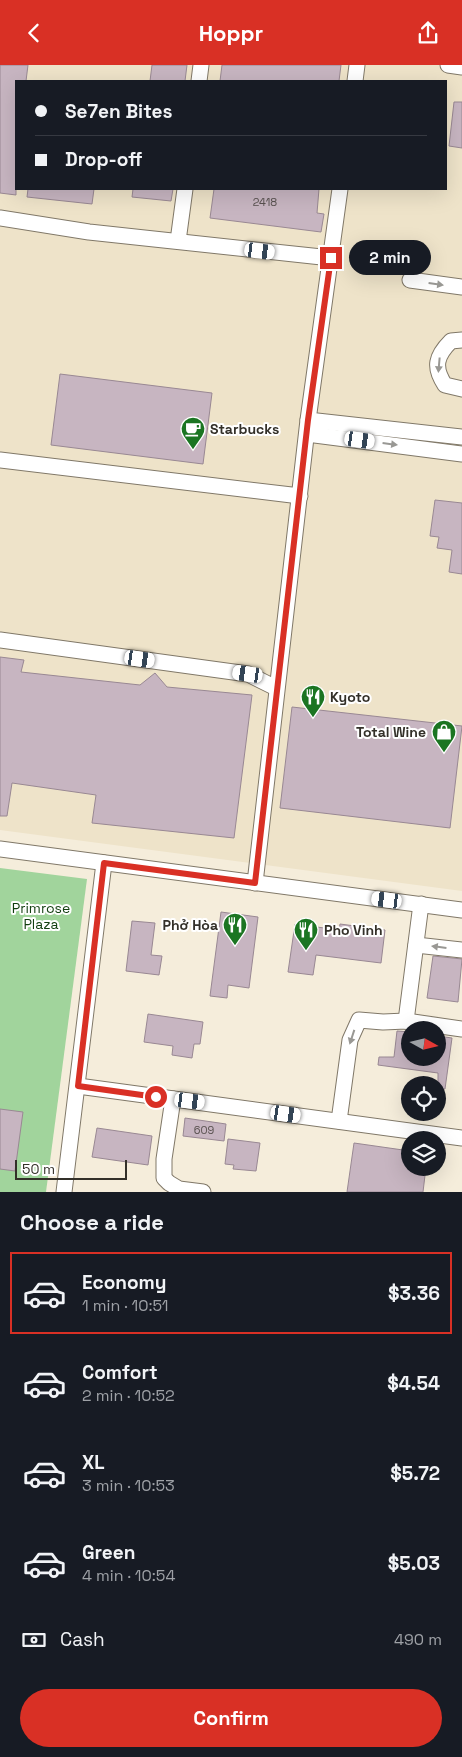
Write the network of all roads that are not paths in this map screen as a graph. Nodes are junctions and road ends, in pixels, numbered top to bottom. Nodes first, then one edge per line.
1 (201, 65) edge
2 (357, 65) edge
3 (448, 65) edge
4 (462, 67) edge
5 (199, 80) edge
6 (355, 80) edge
7 (185, 190) edge
8 (340, 190) edge
9 (0, 218) edge
10 (178, 241) junction
11 (331, 258) junction
12 (410, 280) dead end
13 (462, 287) edge
14 (462, 340) edge
15 (462, 389) edge
16 (308, 427) junction
17 (462, 437) edge
18 (462, 454) edge
19 (0, 460) edge
20 (300, 496) junction
21 (0, 640) edge
22 (276, 688) junction
23 (0, 849) edge
24 (104, 863) junction
25 (255, 883) junction
26 (421, 904) junction
27 (462, 910) edge
28 (416, 945) junction
29 (462, 950) edge
30 (401, 1021) edge
31 (406, 1021) edge
32 (446, 1027) edge
33 (462, 1029) edge
34 (78, 1086) junction
35 (173, 1099) junction
36 (340, 1121) junction
37 (462, 1138) edge
38 (64, 1192) edge
39 (203, 1192) edge

1 - 5 street
2 - 6 street
3 - 4 street
7 - 10 street
8 - 11 street
9 - 10 street
10 - 11 street
11 - 16 street
12 -> 13 street
14 -> 15 street
16 - 17 street
16 -> 18 street
16 - 20 street
19 - 20 street
20 - 22 street
21 - 22 street
22 - 25 street
23 - 24 street
24 - 25 street
24 - 34 street
25 - 26 street
26 - 27 street
26 - 28 street
29 -> 28 street
28 - 31 street
30 -> 36 street
32 - 33 street
34 - 35 street
34 - 38 street
35 - 36 street
35 - 39 street
36 - 37 street

